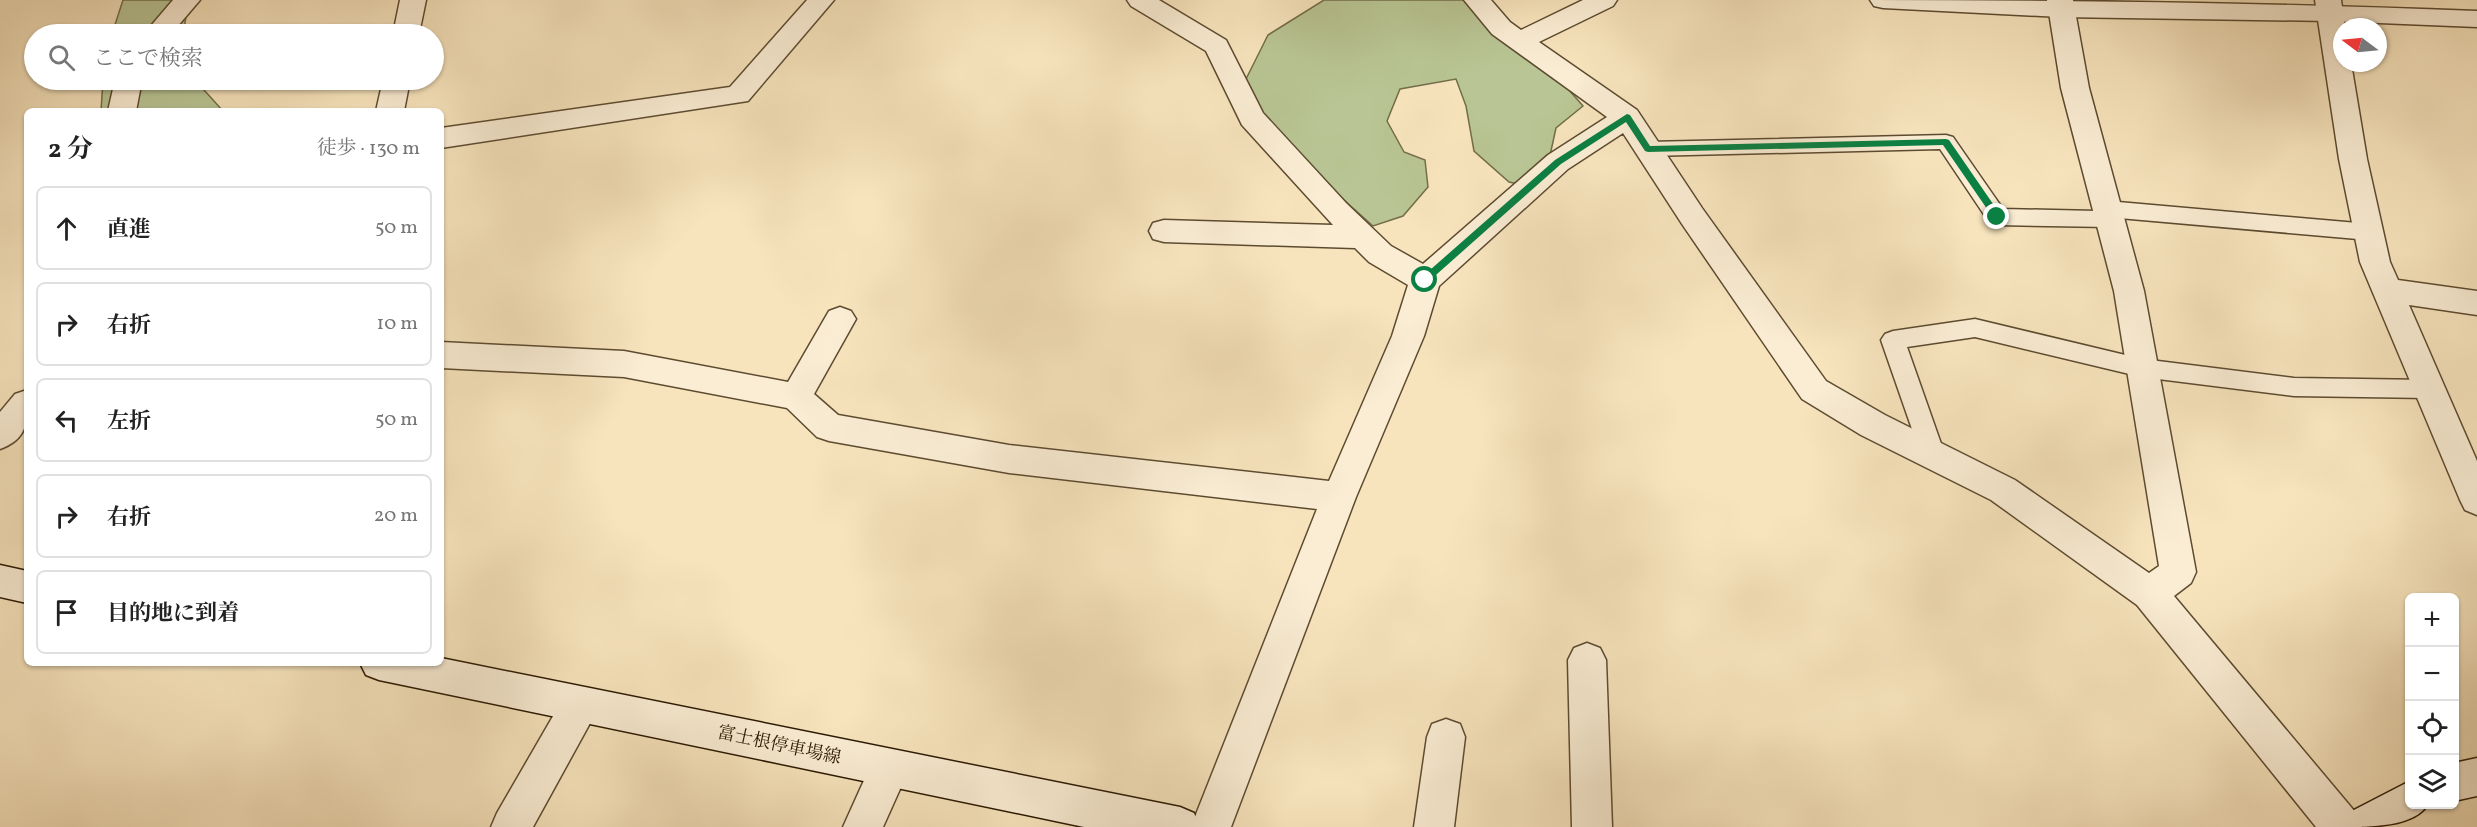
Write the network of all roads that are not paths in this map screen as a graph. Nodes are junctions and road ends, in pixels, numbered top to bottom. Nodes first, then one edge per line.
1 (186, 0) edge
2 (413, 0) edge
3 (821, 0) edge
4 (1140, 0) edge
5 (1477, 0) edge
6 (1604, 0) edge
7 (1883, 0) edge
8 (2060, 4) edge
9 (2329, 6) edge
10 (2477, 19) edge
11 (166, 24) edge
12 (408, 24) edge
13 (1519, 41) junction
14 (127, 90) edge
15 (395, 90) edge
16 (123, 108) edge
17 (391, 108) edge
18 (1627, 117) junction
19 (444, 138) edge
20 (1648, 149) junction
21 (2108, 214) junction
22 (1164, 231) dead end
23 (2369, 232) junction
24 (1363, 237) junction
25 (1425, 280) junction
26 (2386, 290) junction
27 (2477, 303) edge
28 (840, 319) dead end
29 (444, 356) edge
30 (2142, 368) junction
31 (2429, 389) junction
32 (796, 397) junction
33 (24, 407) edge
34 (0, 435) edge
35 (1933, 455) junction
36 (1339, 497) junction
37 (2477, 500) edge
38 (0, 581) edge
39 (24, 586) edge
40 (2150, 594) junction
41 (1587, 660) dead end
42 (393, 666) edge
43 (581, 705) junction
44 (1446, 737) dead end
45 (889, 769) junction
46 (2477, 777) edge
47 (2459, 781) edge
48 (2405, 802) edge
49 (1169, 826) edge
50 (511, 827) edge
51 (863, 827) edge
52 (1211, 827) edge
53 (1434, 827) edge
54 (1592, 827) edge
55 (2342, 827) edge
56 (2362, 827) edge

1 - 11 street
2 - 12 street
3 - 19 street
4 - 24 street
5 - 13 street
6 - 13 street
7 - 8 street
8 - 9 street
8 - 21 street
9 - 10 street
9 - 23 street
13 - 18 street
14 - 16 street
15 - 17 street
18 - 20 street
18 - 25 street
20 - 21 lane
20 - 35 street
21 - 23 lane
21 - 30 street
22 - 24 street
23 - 26 street
24 - 25 street
25 - 36 street
26 - 27 street
26 - 31 street
28 - 32 street
29 - 32 street
30 - 31 lane
30 - 35 lane
30 - 40 street
31 - 37 street
32 - 36 street
33 - 34 street
35 - 40 street
36 - 52 street
38 - 39 street
40 - 55 street
41 - 54 street
42 - 43 street, 富士根停車場線
43 - 45 street, 富士根停車場線
43 - 50 street
44 - 53 street
45 - 49 street, 富士根停車場線
45 - 51 street
46 - 47 street
48 - 56 street

